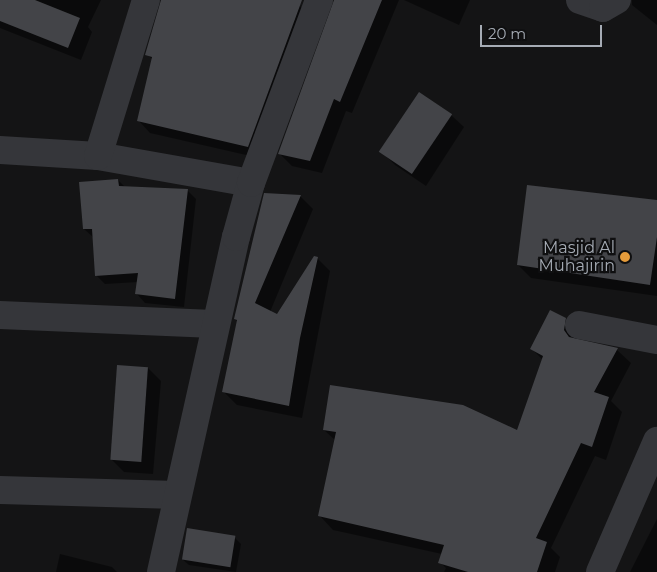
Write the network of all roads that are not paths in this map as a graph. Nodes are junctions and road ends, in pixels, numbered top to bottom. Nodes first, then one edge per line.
1 (146, 0) edge
2 (319, 0) edge
3 (580, 0) edge
4 (617, 0) edge
5 (0, 150) edge
6 (98, 156) junction
7 (251, 183) junction
8 (0, 315) edge
9 (214, 324) junction
10 (579, 325) dead end
11 (657, 340) edge
12 (656, 445) edge
13 (0, 490) edge
14 (177, 495) junction
15 (161, 572) edge
16 (600, 572) edge

1 - 6 street
2 - 7 street
3 - 4 street
5 - 6 street
6 - 7 street
7 - 9 street
8 - 9 street
9 - 14 street
10 - 11 street
12 - 16 street
13 - 14 street
14 - 15 street

